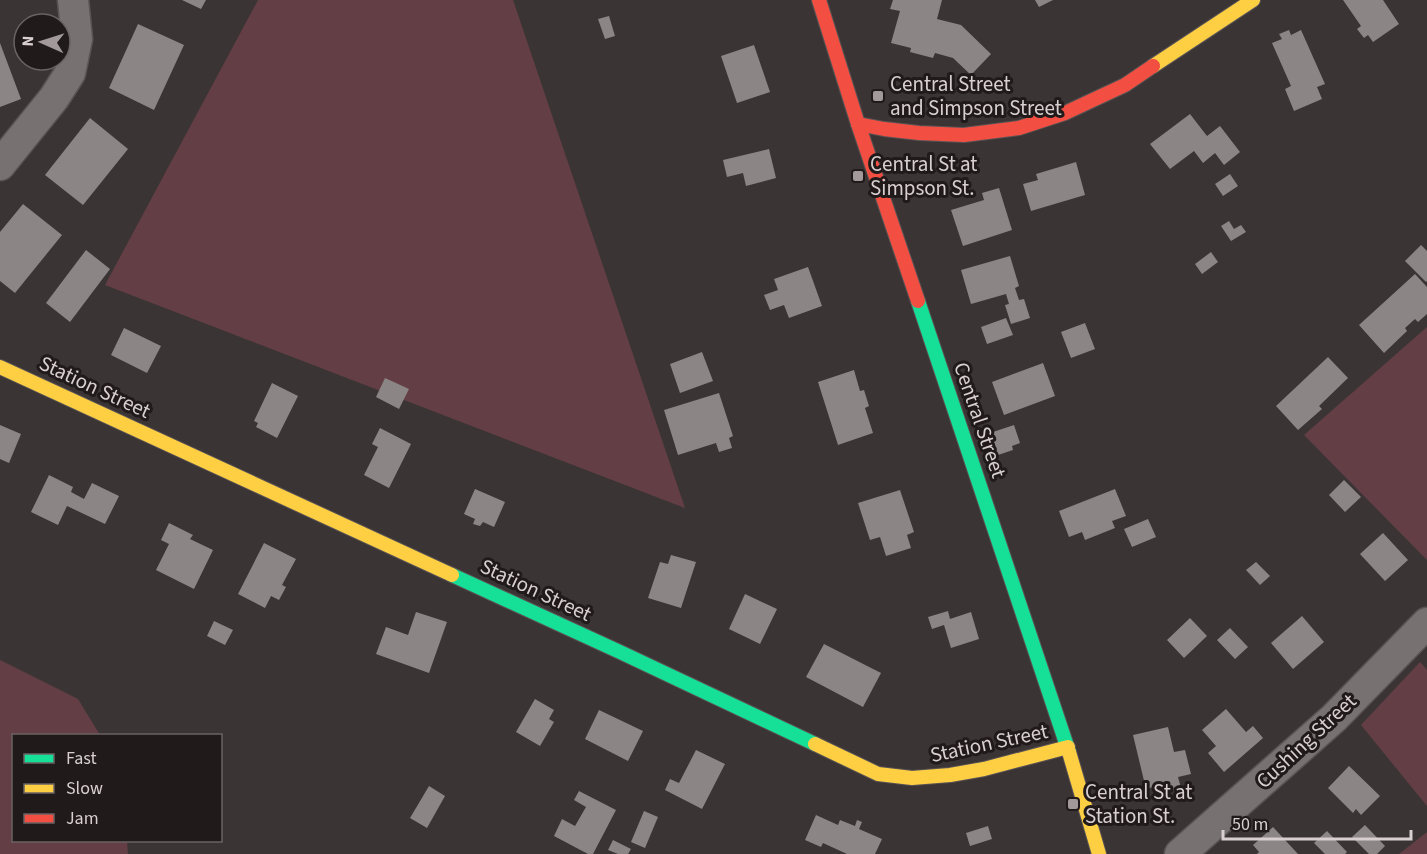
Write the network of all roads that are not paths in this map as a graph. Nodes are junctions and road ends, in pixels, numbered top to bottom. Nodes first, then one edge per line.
1 (74, 0) edge
2 (819, 0) edge
3 (1253, 0) edge
4 (858, 124) junction
5 (0, 165) edge
6 (0, 367) edge
7 (1427, 623) edge
8 (1068, 747) junction
9 (1099, 854) edge
10 (1180, 854) edge

1 - 5 street
2 - 4 street, Central Street
3 - 4 street
4 - 8 street, Central Street
6 - 8 street, Station Street
7 - 10 street, Cushing Street
8 - 9 street, Central Street

